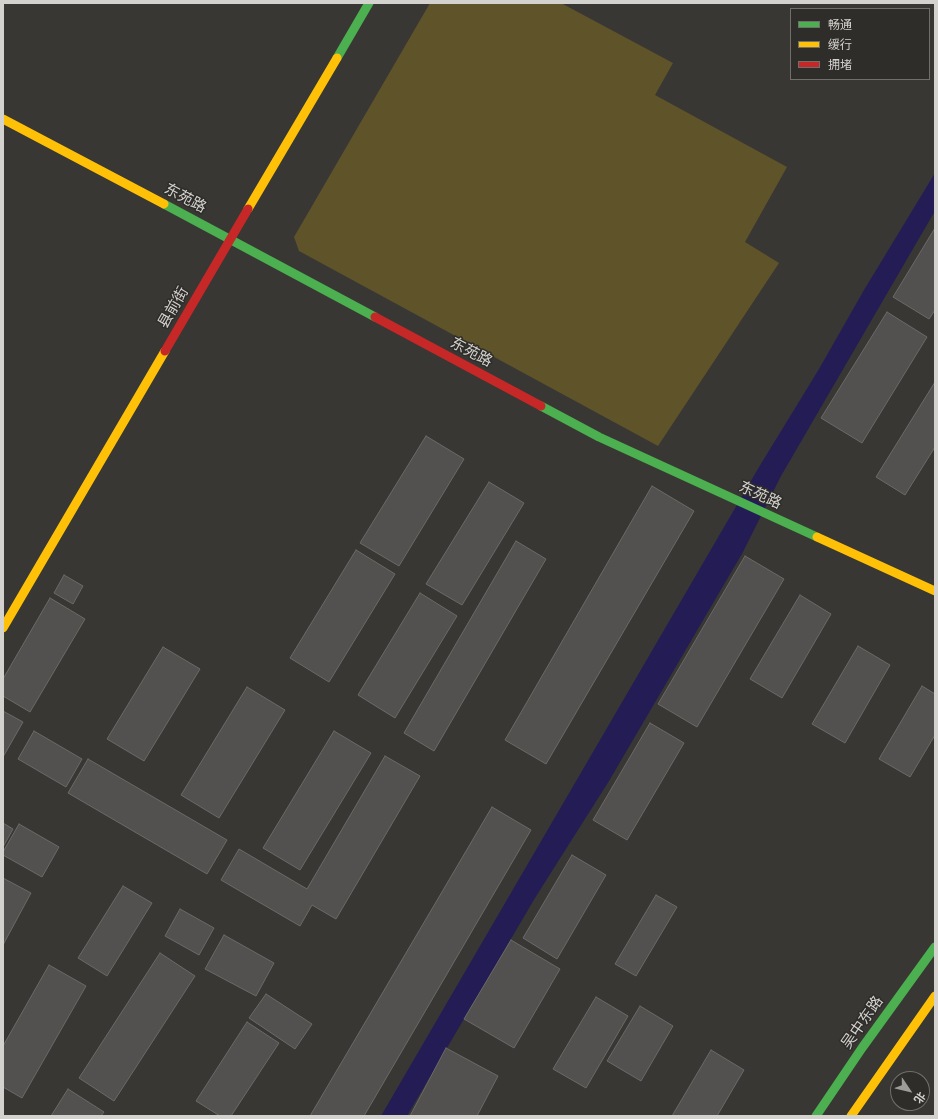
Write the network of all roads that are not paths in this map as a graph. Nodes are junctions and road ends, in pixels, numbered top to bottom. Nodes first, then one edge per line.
1 (369, 3) edge
2 (3, 119) edge
3 (231, 239) junction
4 (935, 591) edge
5 (3, 628) edge
6 (935, 947) edge
7 (935, 996) edge
8 (816, 1116) edge
9 (851, 1116) edge

1 - 3 street, 县前街
2 - 3 street, 东苑路
3 - 4 street, 东苑路
3 - 5 street, 县前街
6 - 8 street, 吴中东路
7 - 9 street

